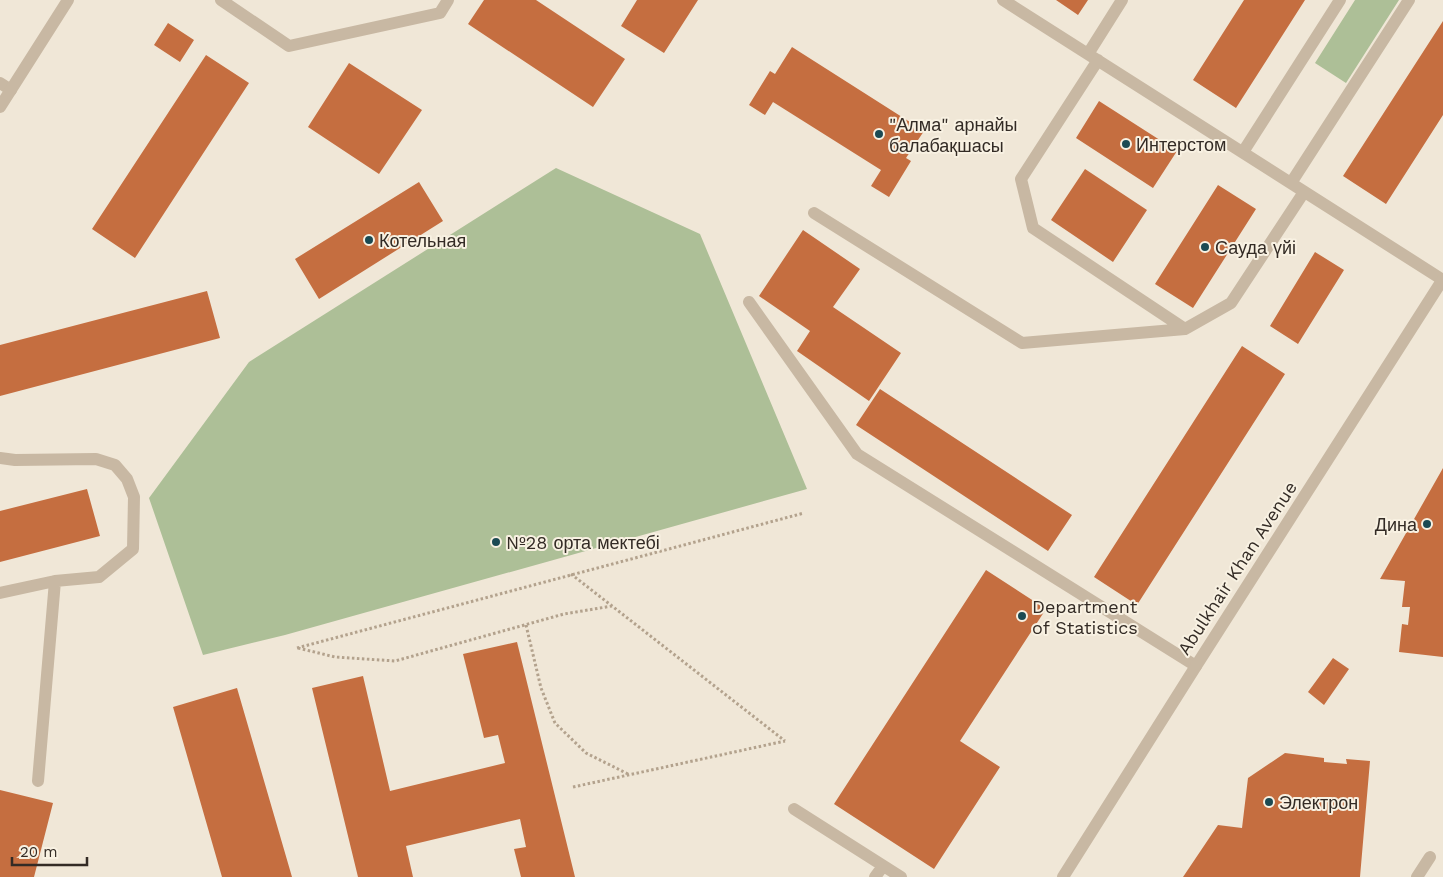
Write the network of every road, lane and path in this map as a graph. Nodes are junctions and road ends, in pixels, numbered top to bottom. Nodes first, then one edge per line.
1 (68, 0) edge
2 (221, 0) edge
3 (448, 0) edge
4 (1003, 0) edge
5 (1122, 0) edge
6 (1340, 0) edge
7 (1409, 0) edge
8 (1093, 57) junction
9 (5, 86) edge
10 (0, 107) edge
11 (1243, 152) junction
12 (1291, 183) junction
13 (1304, 192) junction
14 (814, 213) dead end
15 (1443, 280) edge
16 (749, 302) dead end
17 (1185, 329) junction
18 (0, 458) edge
19 (804, 513) dead end
20 (571, 574) junction
21 (56, 581) junction
22 (0, 594) edge
23 (612, 606) junction
24 (526, 624) junction
25 (1196, 666) junction
26 (629, 774) junction
27 (38, 781) dead end
28 (573, 787) dead end
29 (794, 809) dead end
30 (1430, 857) dead end
31 (882, 866) junction
32 (875, 877) edge
33 (901, 877) edge
34 (1063, 877) edge
35 (1417, 877) edge

1 - 9 street
2 - 3 street
4 - 8 street
5 - 8 street
6 - 11 street
7 - 12 street
8 - 11 street
8 - 17 street
9 - 10 street
11 - 12 street
12 - 13 street
13 - 15 street
13 - 17 street
14 - 17 street
15 - 25 street, Abulkhair Khan Avenue
16 - 25 street
18 - 21 street
19 - 20 path
20 - 23 path
20 - 24 path
21 - 22 street
21 - 27 street
23 - 24 path
23 - 26 path
24 - 26 path
25 - 34 street, Abulkhair Khan Avenue
26 - 28 path
29 - 31 street
30 - 35 street
31 - 32 street
31 - 33 street

